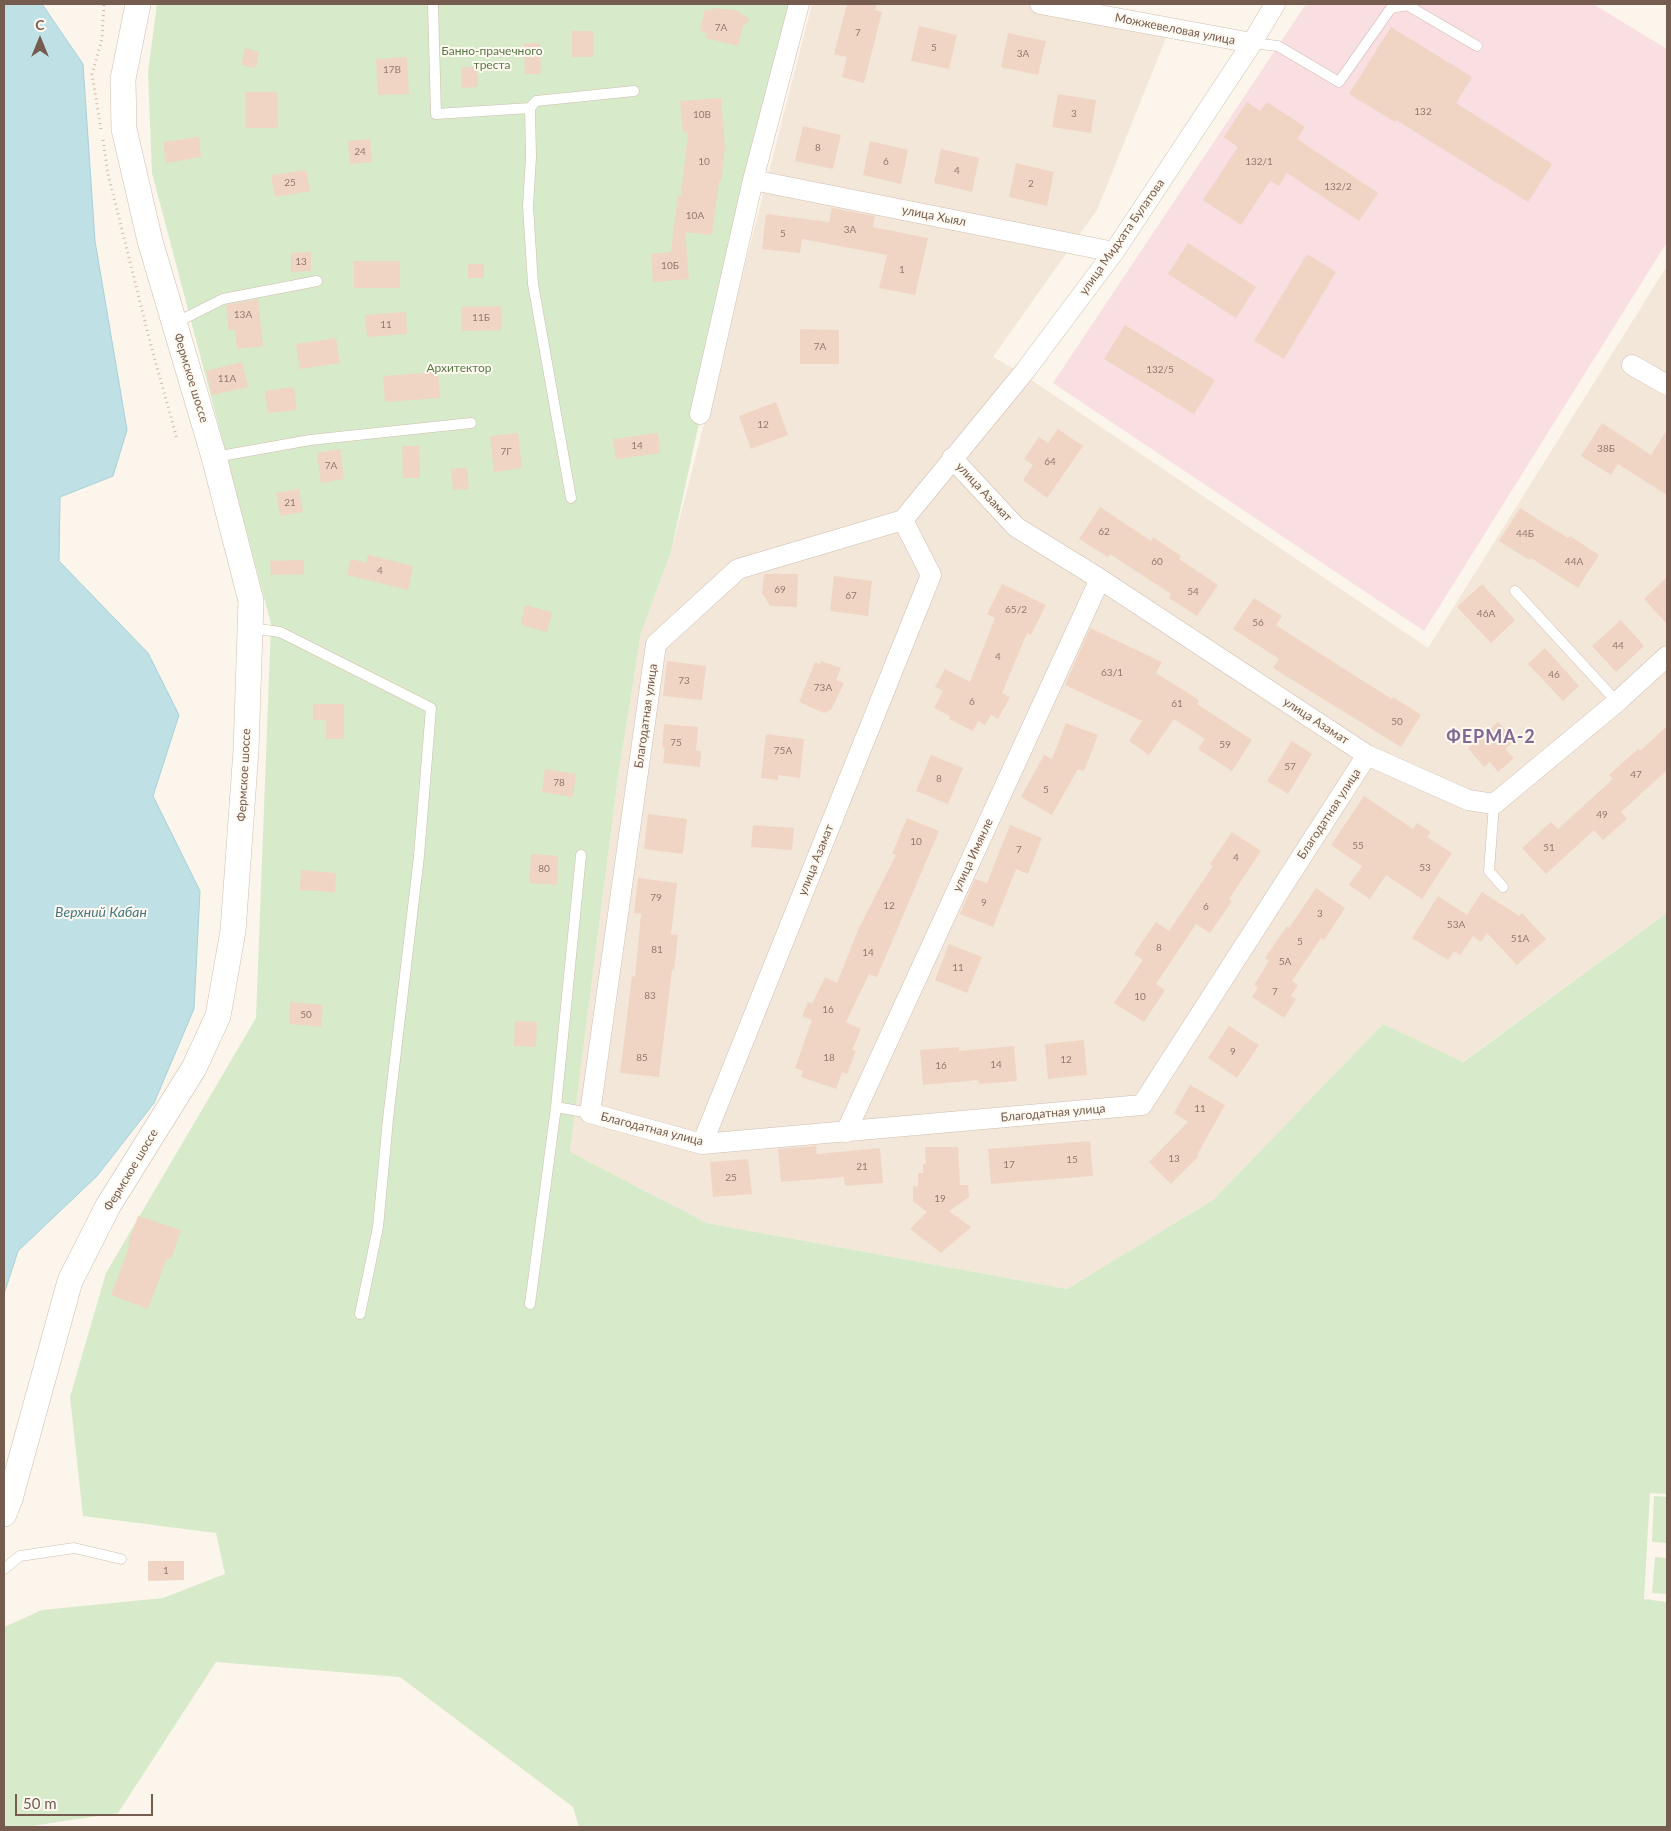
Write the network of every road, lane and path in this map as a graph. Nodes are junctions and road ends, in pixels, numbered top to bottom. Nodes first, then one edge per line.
1 (138, 4) edge
2 (433, 4) edge
3 (799, 4) edge
4 (1040, 4) edge
5 (1275, 4) edge
6 (1252, 43) junction
7 (1477, 46) dead end
8 (634, 91) dead end
9 (530, 108) junction
10 (753, 180) junction
11 (1114, 252) junction
12 (317, 281) dead end
13 (174, 324) junction
14 (1632, 365) dead end
15 (1667, 385) edge
16 (700, 414) dead end
17 (470, 423) dead end
18 (214, 457) junction
19 (952, 458) junction
20 (571, 498) dead end
21 (902, 520) junction
22 (1100, 579) junction
23 (1515, 591) dead end
24 (250, 628) junction
25 (1667, 656) edge
26 (1617, 702) junction
27 (1367, 755) junction
28 (1494, 804) junction
29 (581, 855) dead end
30 (1503, 887) dead end
31 (556, 1107) junction
32 (590, 1113) junction
33 (846, 1132) junction
34 (702, 1144) junction
35 (530, 1304) dead end
36 (360, 1314) dead end
37 (4, 1514) edge
38 (121, 1559) dead end
39 (4, 1568) edge

1 - 13 street, Фермское шоссе
2 - 9 lane
3 - 10 street
4 - 6 street, Можжевеловая улица
5 - 6 street, улица Мидхата Булатова
6 - 7 lane
6 - 11 street, улица Мидхата Булатова
8 - 9 lane
9 - 20 lane
10 - 11 street, улица Хыял
10 - 16 street
11 - 19 street, улица Мидхата Булатова
12 - 13 lane
13 - 18 street, Фермское шоссе
14 - 15 street
17 - 18 lane
18 - 24 street, Фермское шоссе
19 - 21 street, улица Азамат
19 - 22 street, улица Азамат
21 - 32 street, Благодатная улица
21 - 34 street, улица Азамат
22 - 27 street, улица Азамат
22 - 33 street, улица Имянле
23 - 26 lane
24 - 36 lane
24 - 37 street, Фермское шоссе
25 - 26 street
26 - 28 street
27 - 28 street, улица Азамат
27 - 33 street, Благодатная улица
28 - 30 lane
29 - 31 lane
31 - 32 lane
31 - 35 lane
32 - 34 street, Благодатная улица
33 - 34 street, Благодатная улица
38 - 39 lane

